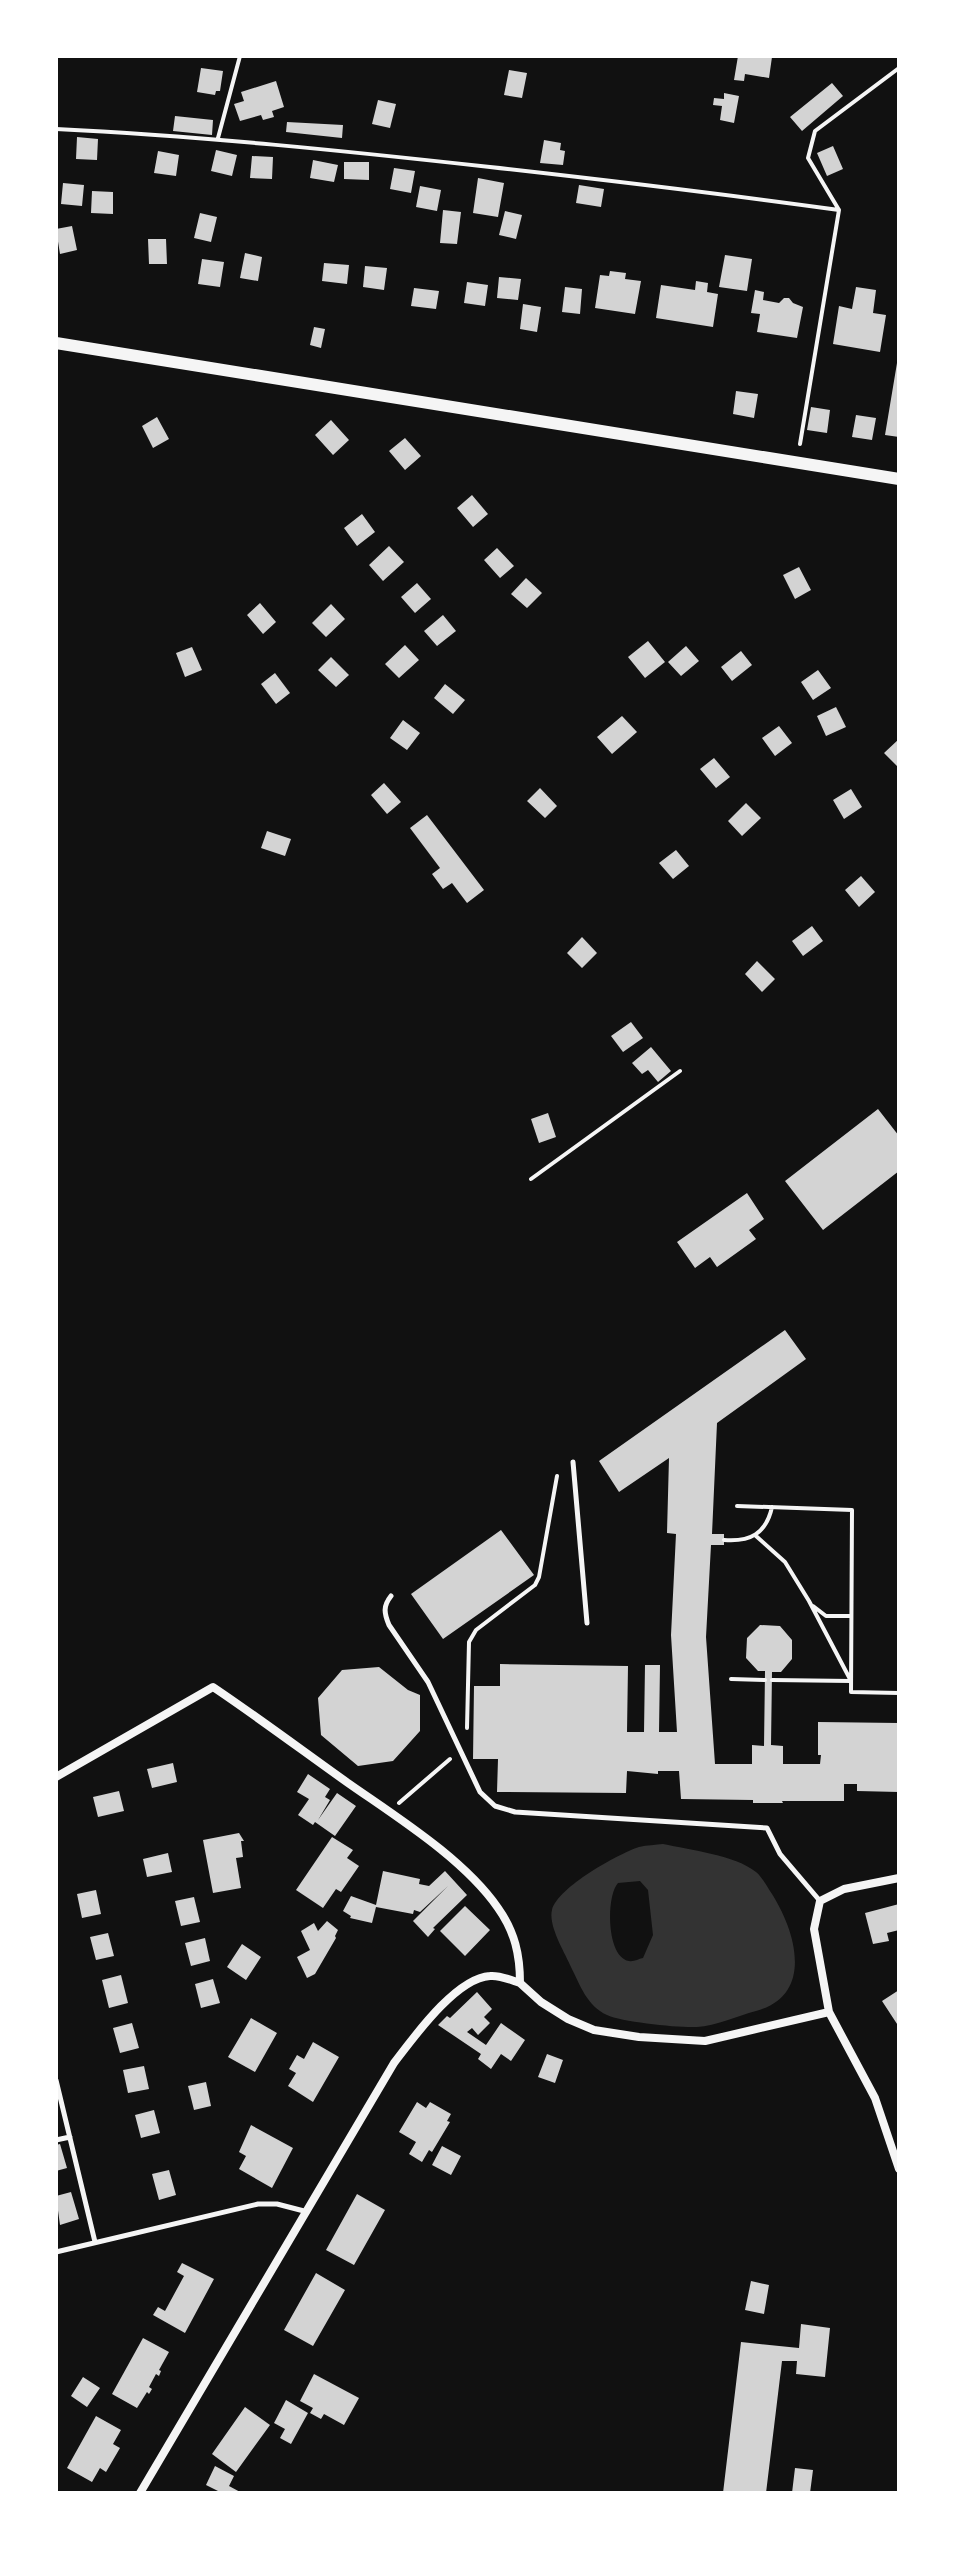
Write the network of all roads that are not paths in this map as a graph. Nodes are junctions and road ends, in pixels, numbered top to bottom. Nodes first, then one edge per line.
1 (56, 343) edge
2 (899, 479) edge
3 (573, 1462) dead end
4 (391, 1596) dead end
5 (587, 1623) dead end
6 (56, 1777) edge
7 (899, 1878) edge
8 (820, 1901) junction
9 (520, 1983) junction
10 (829, 2012) junction
11 (56, 2080) edge
12 (70, 2137) junction
13 (56, 2140) edge
14 (899, 2169) edge
15 (304, 2211) junction
16 (95, 2242) junction
17 (56, 2252) edge
18 (140, 2493) edge

1 - 2 street
3 - 5 lane
4 - 8 lane
6 - 9 street
7 - 8 street
8 - 10 street
9 - 10 street
9 - 15 street
10 - 14 street
11 - 12 lane
12 - 13 lane
12 - 16 lane
15 - 16 lane
15 - 18 street
16 - 17 lane

